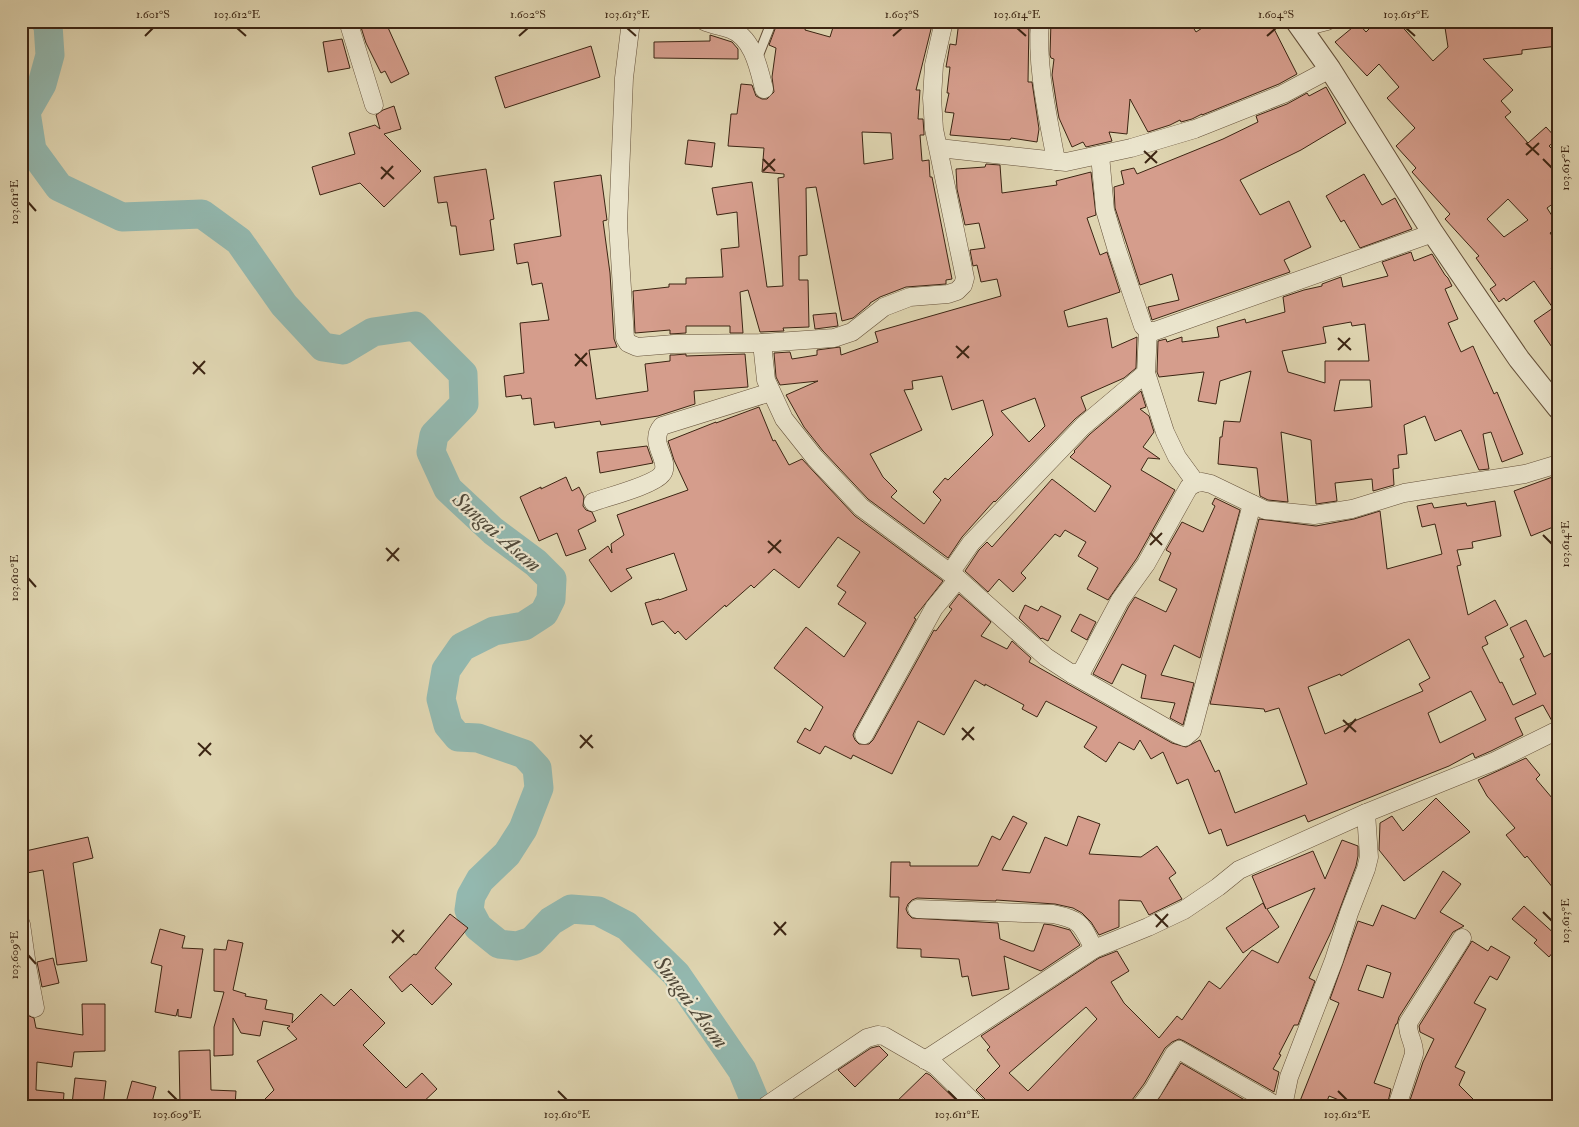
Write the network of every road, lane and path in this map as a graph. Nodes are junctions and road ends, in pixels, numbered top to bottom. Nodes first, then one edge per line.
1 (348, 21) edge
2 (631, 21) edge
3 (704, 21) edge
4 (772, 21) edge
5 (944, 21) edge
6 (1040, 21) edge
7 (1327, 21) edge
8 (1298, 25) edge
9 (757, 59) junction
10 (1330, 69) junction
11 (764, 89) dead end
12 (374, 105) dead end
13 (939, 148) junction
14 (1100, 155) junction
15 (1056, 161) junction
16 (1433, 232) junction
17 (1148, 331) junction
18 (762, 343) junction
19 (1146, 374) junction
20 (771, 392) junction
21 (1558, 408) edge
22 (1558, 464) edge
23 (1196, 483) junction
24 (593, 502) dead end
25 (1252, 504) junction
26 (954, 576) junction
27 (1072, 674) junction
28 (1558, 730) edge
29 (864, 735) dead end
30 (1366, 813) junction
31 (916, 909) dead end
32 (21, 924) edge
33 (1462, 938) dead end
34 (1094, 949) junction
35 (24, 967) edge
36 (35, 1008) dead end
37 (925, 1060) junction
38 (766, 1106) edge
39 (977, 1106) edge
40 (1141, 1106) edge
41 (1277, 1106) edge
42 (1283, 1106) edge
43 (1396, 1106) edge

1 - 12 street
2 - 18 street
3 - 9 street
4 - 9 lane
5 - 13 street
6 - 15 street
7 - 8 street
8 - 10 street
9 - 11 street
10 - 14 street
10 - 16 street
13 - 15 street
13 - 18 street
14 - 15 street
14 - 17 street
16 - 17 street
16 - 21 street
17 - 19 street
18 - 20 street
19 - 23 street
19 - 26 street
20 - 24 street
20 - 26 street
22 - 25 street
23 - 25 street
23 - 27 street
25 - 27 street
26 - 27 street
26 - 29 street
28 - 30 street
30 - 34 street
30 - 42 street
31 - 34 street
32 - 35 street
33 - 43 street
34 - 37 street
35 - 36 street
37 - 38 street
37 - 39 street
40 - 41 street

